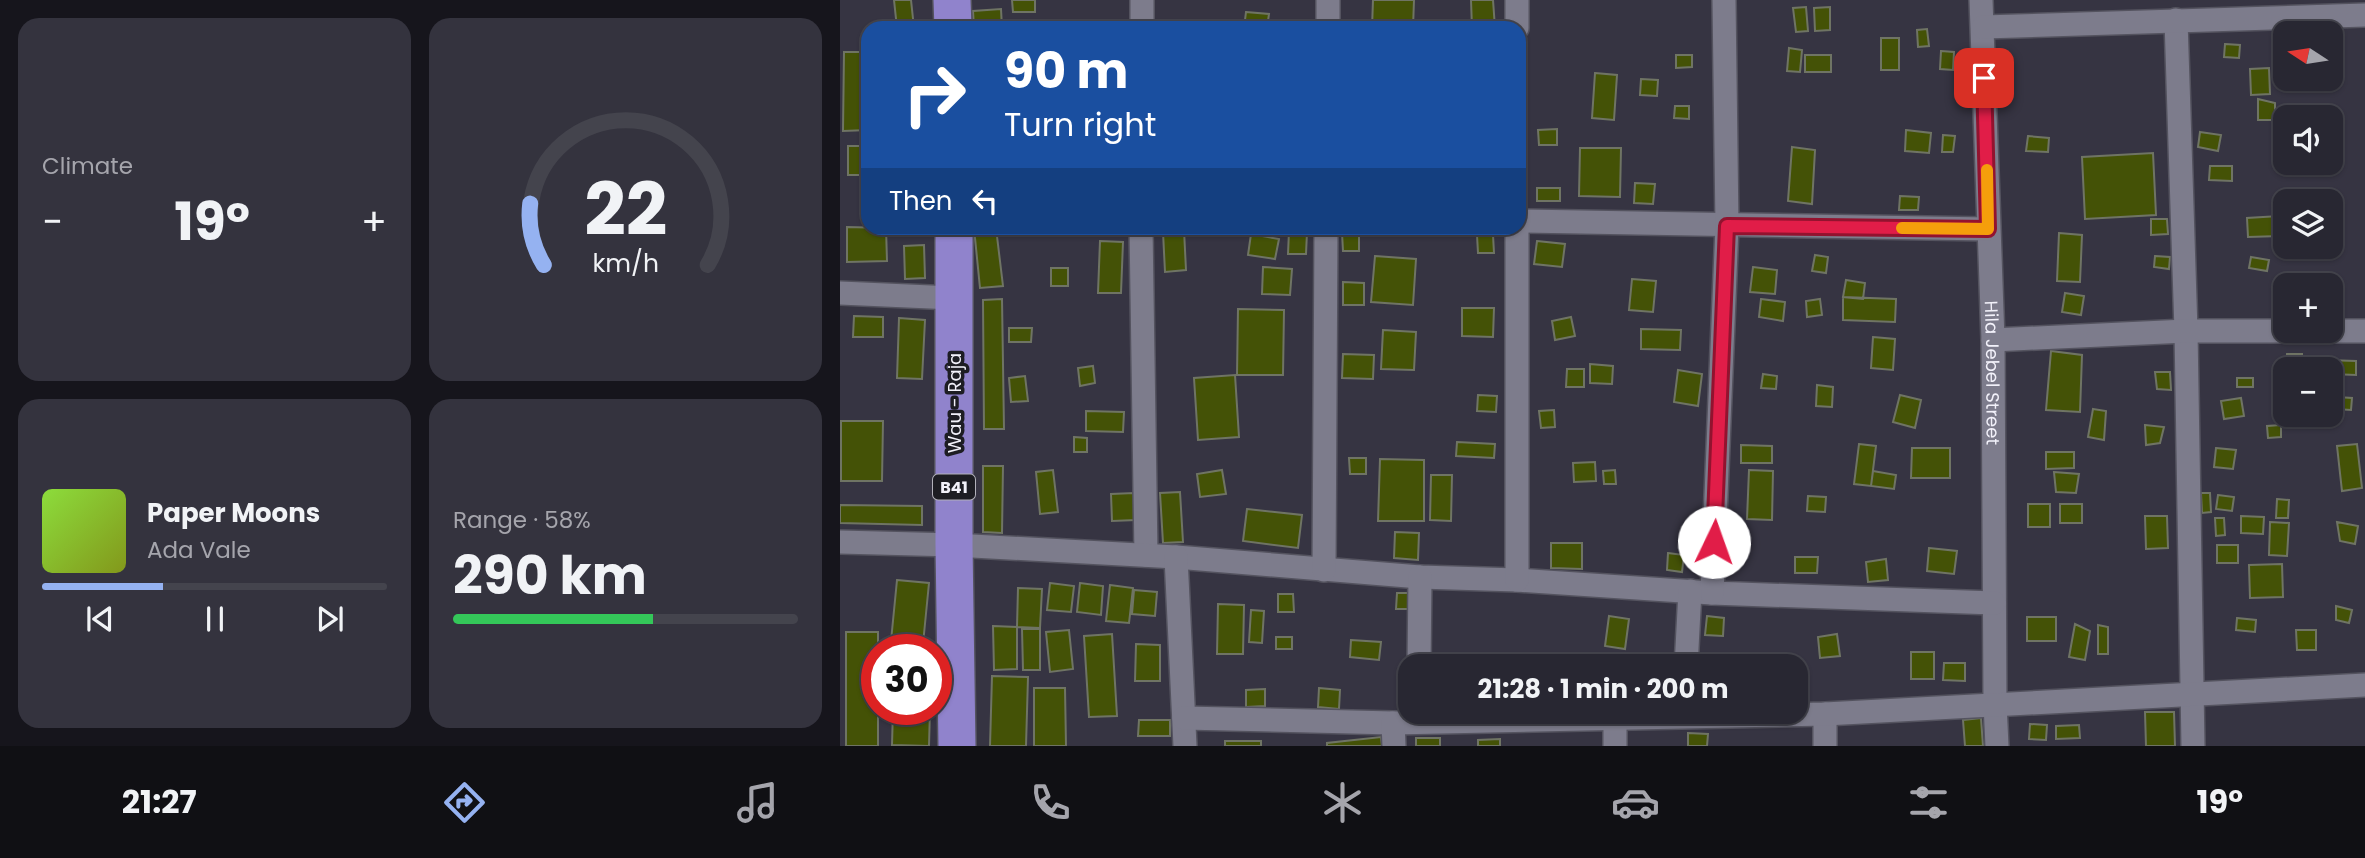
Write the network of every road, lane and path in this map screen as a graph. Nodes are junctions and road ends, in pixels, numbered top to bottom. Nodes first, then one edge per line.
1 (952, 0) edge
2 (1142, 0) edge
3 (1328, 0) edge
4 (1517, 0) edge
5 (1724, 0) edge
6 (1981, 0) edge
7 (2365, 15) edge
8 (2176, 20) junction
9 (953, 21) edge
10 (1142, 21) edge
11 (1328, 21) edge
12 (1517, 21) edge
13 (1983, 27) junction
14 (1526, 221) edge
15 (1727, 226) junction
16 (1988, 229) junction
17 (954, 235) edge
18 (1141, 235) edge
19 (1326, 235) edge
20 (1517, 235) edge
21 (840, 293) edge
22 (953, 298) junction
23 (2186, 331) junction
24 (2273, 331) edge
25 (2343, 331) edge
26 (2365, 331) edge
27 (1993, 340) junction
28 (840, 542) edge
29 (954, 545) junction
30 (1146, 555) junction
31 (1177, 557) junction
32 (1324, 570) junction
33 (1420, 577) junction
34 (1517, 580) junction
35 (1701, 592) junction
36 (1994, 603) junction
37 (1419, 654) edge
38 (1689, 654) edge
39 (2365, 685) edge
40 (2192, 693) junction
41 (1995, 704) junction
42 (1808, 714) edge
43 (1825, 714) junction
44 (1184, 718) junction
45 (1398, 722) edge
46 (1393, 723) junction
47 (1615, 724) edge
48 (957, 746) edge
49 (1185, 746) edge
50 (1394, 746) edge
51 (1615, 746) edge
52 (1825, 746) edge
53 (1997, 746) edge
54 (2193, 746) edge

1 - 9 main road
2 - 10 street
3 - 11 street
4 - 12 street
5 - 15 street
6 - 13 street, Hila Jebel Street
7 - 8 street
8 - 13 street
8 - 23 street
13 - 16 street, Hila Jebel Street
14 - 15 street
15 - 16 street
15 - 35 street
16 - 27 street, Hila Jebel Street
17 - 22 main road, Wau - Raja / B41
18 - 30 street
19 - 32 street
20 - 34 street
21 - 22 street
22 - 29 main road, Wau - Raja / B41
23 - 24 street
23 - 27 street
23 - 40 street
25 - 26 street
27 - 36 street, Hila Jebel Street
28 - 29 street
29 - 30 street
29 - 48 main road, Wau - Raja / B41
30 - 31 street
31 - 32 street
31 - 44 street
32 - 33 street
33 - 34 street
33 - 37 street
34 - 35 street
35 - 36 street
35 - 38 street
36 - 41 street, Hila Jebel Street
39 - 40 street
40 - 41 street
40 - 54 street
41 - 43 street
41 - 53 street, Hila Jebel Street
42 - 43 street
43 - 52 street
44 - 46 street
44 - 49 street
45 - 46 street
46 - 50 street
47 - 51 street

